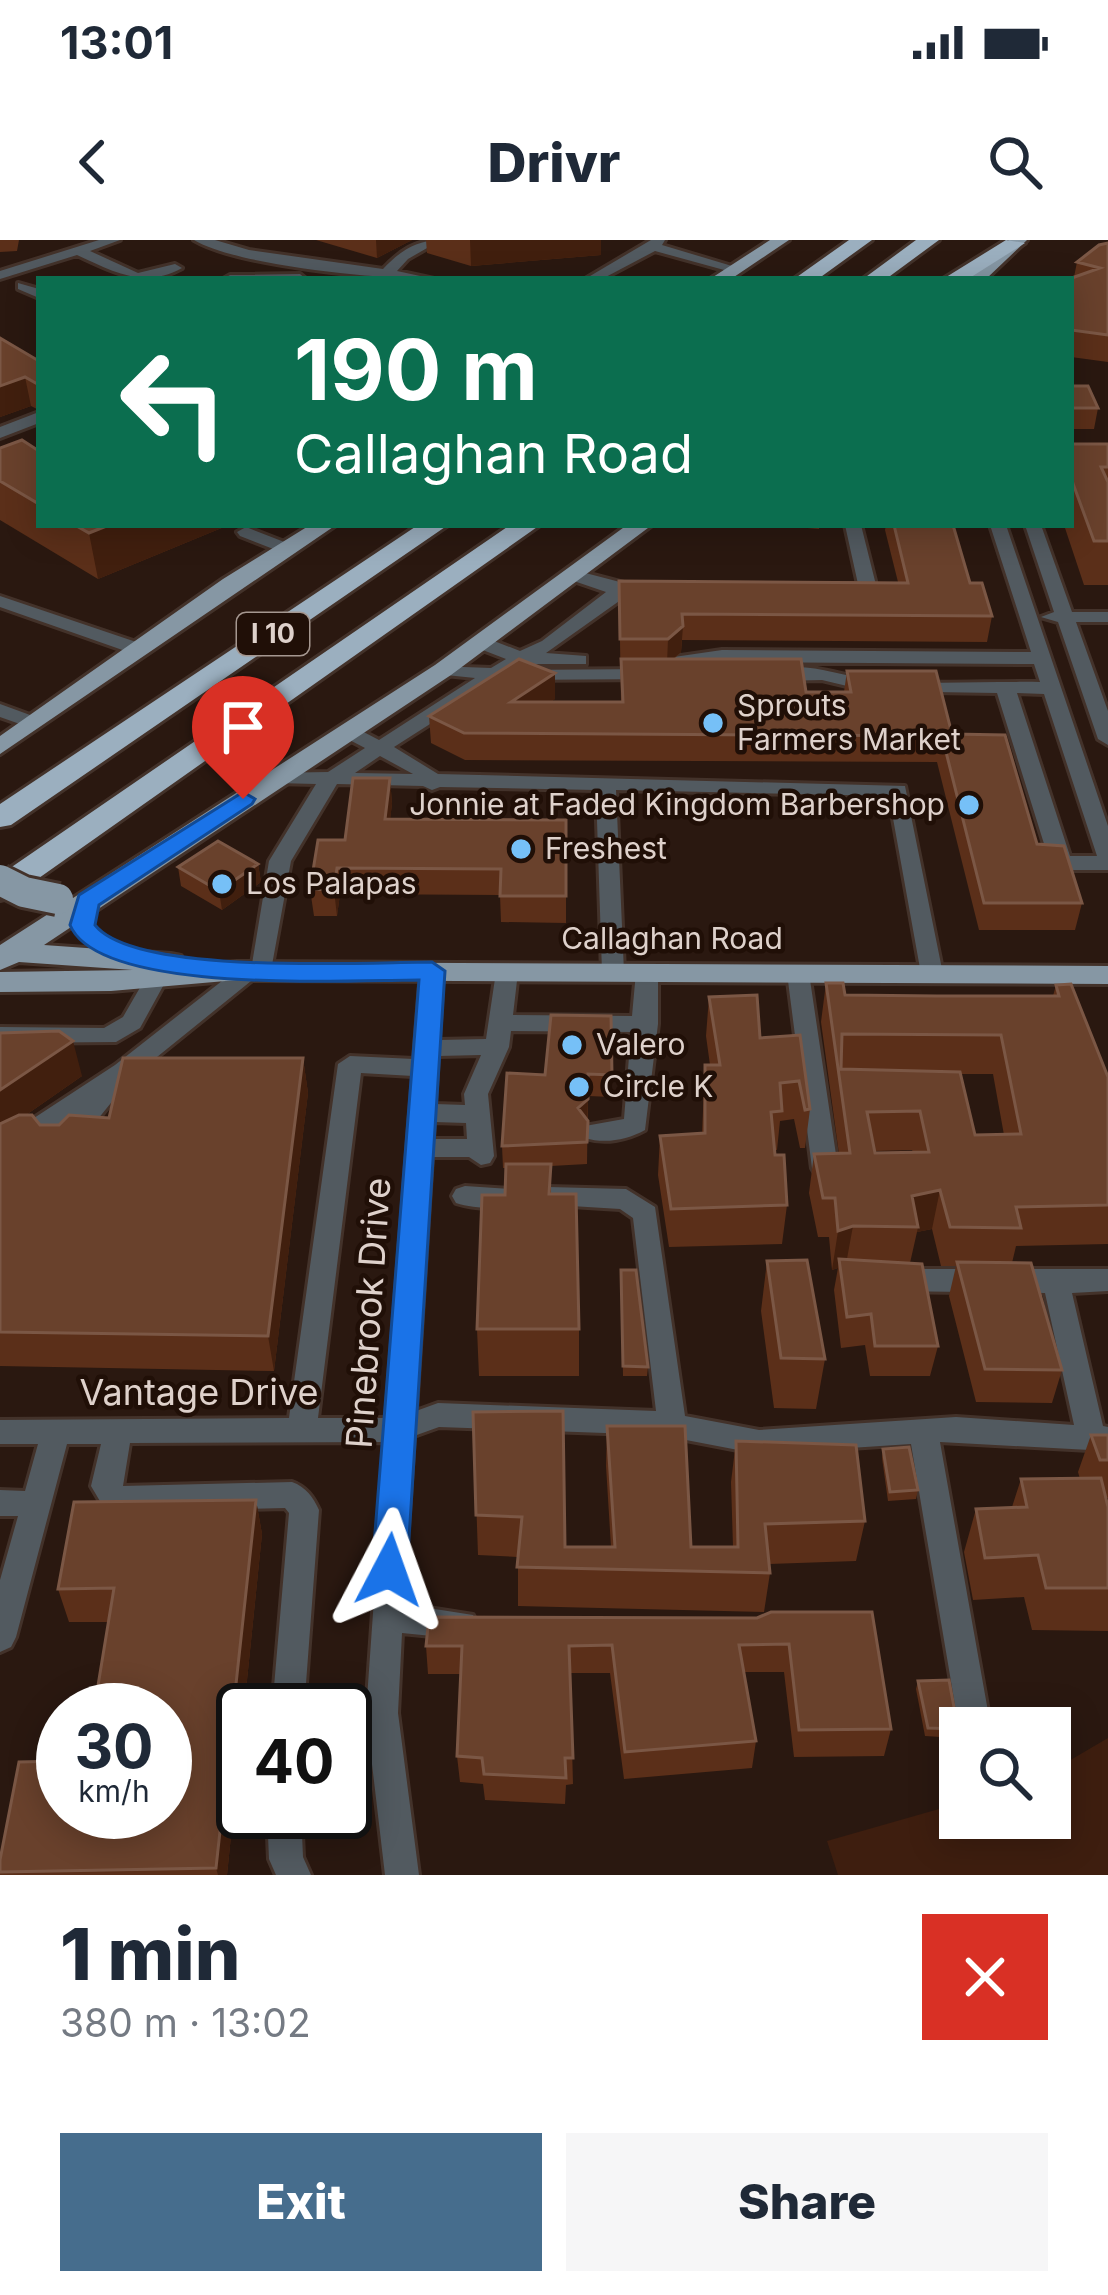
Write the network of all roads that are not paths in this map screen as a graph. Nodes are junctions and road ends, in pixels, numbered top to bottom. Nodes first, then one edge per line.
1 (113, 240) edge
2 (201, 240) edge
3 (434, 240) edge
4 (781, 240) edge
5 (862, 240) edge
6 (928, 240) edge
7 (1017, 241) edge
8 (656, 244) edge
9 (78, 251) junction
10 (0, 262) edge
11 (175, 268) dead end
12 (15, 270) edge
13 (386, 274) junction
14 (727, 274) edge
15 (133, 276) edge
16 (145, 276) edge
17 (402, 276) edge
18 (597, 276) edge
19 (808, 276) edge
20 (877, 276) edge
21 (958, 276) edge
22 (979, 276) edge
23 (36, 292) edge
24 (36, 417) edge
25 (0, 433) edge
26 (320, 528) edge
27 (431, 528) edge
28 (637, 528) edge
29 (854, 528) edge
30 (999, 528) edge
31 (1034, 528) edge
32 (522, 529) edge
33 (247, 532) dead end
34 (286, 549) junction
35 (574, 575) junction
36 (824, 589) edge
37 (0, 601) edge
38 (1028, 617) junction
39 (1065, 617) junction
40 (1108, 617) edge
41 (482, 643) junction
42 (138, 649) junction
43 (520, 658) junction
44 (1042, 658) junction
45 (443, 670) junction
46 (495, 674) junction
47 (1005, 688) junction
48 (1052, 688) junction
49 (0, 710) edge
50 (34, 723) junction
51 (347, 731) junction
52 (1108, 739) edge
53 (0, 747) edge
54 (378, 747) junction
55 (1074, 755) junction
56 (1108, 755) edge
57 (276, 777) junction
58 (329, 779) junction
59 (432, 784) junction
60 (606, 786) junction
61 (0, 818) edge
62 (1108, 860) edge
63 (0, 880) edge
64 (0, 890) edge
65 (97, 894) junction
66 (4, 955) edge
67 (128, 957) junction
68 (249, 971) junction
69 (432, 971) junction
70 (507, 972) junction
71 (613, 972) junction
72 (647, 972) junction
73 (799, 973) junction
74 (932, 974) junction
75 (1108, 975) edge
76 (157, 977) junction
77 (0, 982) edge
78 (646, 1024) junction
79 (0, 1035) edge
80 (499, 1035) junction
81 (426, 1058) junction
82 (124, 1072) junction
83 (422, 1113) junction
84 (594, 1132) dead end
85 (483, 1136) junction
86 (419, 1148) junction
87 (59, 1150) edge
88 (2, 1151) edge
89 (825, 1168) edge
90 (465, 1196) dead end
91 (869, 1280) edge
92 (1108, 1280) edge
93 (1056, 1282) junction
94 (672, 1425) junction
95 (398, 1430) junction
96 (923, 1430) junction
97 (302, 1431) junction
98 (0, 1432) edge
99 (56, 1432) junction
100 (118, 1432) junction
101 (1099, 1439) edge
102 (0, 1503) edge
103 (36, 1504) junction
104 (387, 1617) junction
105 (487, 1625) edge
106 (0, 1636) edge
107 (290, 1683) edge
108 (971, 1707) edge
109 (285, 1839) edge
110 (294, 1875) edge
111 (401, 1875) edge

1 - 9 street
2 - 13 street
3 - 13 street
4 - 14 main road
5 - 19 highway
6 - 20 highway
7 - 21 highway
7 - 22 main road
8 - 14 street
8 - 18 street
9 - 12 street
9 - 15 street
10 - 12 street
11 - 16 street
12 - 23 street
13 - 17 street
24 - 25 street
26 - 34 main road
27 - 61 highway, I 10
28 - 35 main road
29 - 36 street
30 - 38 street
31 - 39 street
32 - 64 highway, I 10
33 - 34 street
34 - 42 main road
35 - 41 main road
35 - 43 street
37 - 42 street
38 - 39 street
38 - 44 street
39 - 40 street
39 - 52 street
41 - 43 street
41 - 45 main road
42 - 50 main road
43 - 44 street
43 - 46 street
44 - 48 street
45 - 46 street
45 - 51 main road
46 - 47 street
46 - 54 street
47 - 48 street
47 - 62 street
48 - 55 street
49 - 50 street
50 - 53 main road
51 - 54 street
51 - 57 main road
54 - 58 street
54 - 59 street
55 - 56 street
55 - 62 street
57 - 58 street
57 - 65 main road
58 - 59 street
58 - 68 street
59 - 60 street
60 - 71 street
60 - 74 street
63 - 65 main road, bridge
65 - 66 main road
65 - 67 main road
66 - 67 main road, Callaghan Road
67 - 68 main road, Callaghan Road
68 - 69 main road, Callaghan Road
68 - 76 main road, Callaghan Road
68 - 82 street
69 - 70 main road, Callaghan Road
69 - 81 street, Pinebrook Drive
70 - 71 main road, Callaghan Road
70 - 80 street
71 - 72 main road, Callaghan Road
72 - 73 main road, Callaghan Road
72 - 78 street
73 - 74 main road, Callaghan Road
73 - 89 street
74 - 75 main road, Callaghan Road
76 - 77 main road, Callaghan Road
76 - 79 street
78 - 80 street
78 - 84 street
80 - 81 street
80 - 85 street
81 - 83 street, Pinebrook Drive
81 - 97 street
82 - 87 street
82 - 88 street
83 - 85 street
83 - 86 street, Pinebrook Drive
85 - 86 street
86 - 95 street, Pinebrook Drive
90 - 94 street
91 - 93 street
92 - 93 street
93 - 101 street
94 - 95 street, Vantage Drive
94 - 96 street, Vantage Drive
95 - 97 street, Vantage Drive
95 - 104 street, Pinebrook Drive
96 - 101 street, Vantage Drive
96 - 108 street
97 - 100 street, Vantage Drive
98 - 99 street, Vantage Drive
99 - 100 street, Vantage Drive
99 - 103 street
100 - 107 street
102 - 103 street
103 - 106 street
104 - 105 street
104 - 111 street, Pinebrook Drive
109 - 110 street

